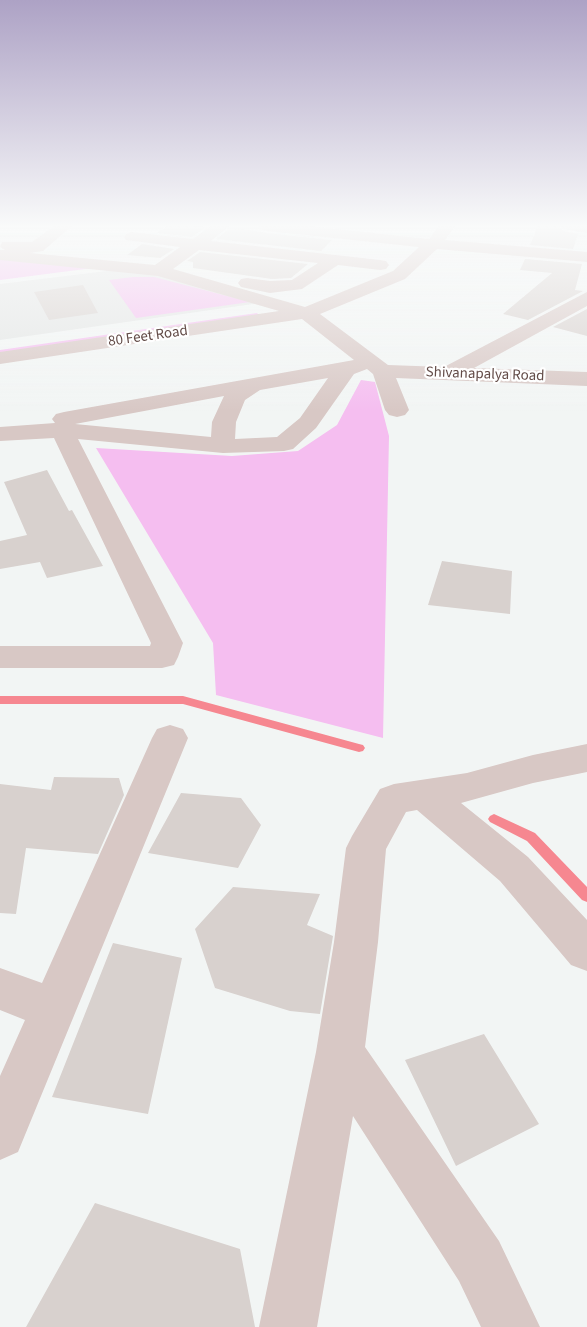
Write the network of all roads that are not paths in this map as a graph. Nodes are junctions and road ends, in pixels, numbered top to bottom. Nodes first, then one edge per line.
1 (217, 288) edge
2 (325, 288) edge
3 (368, 288) edge
4 (587, 298) edge
5 (278, 306) junction
6 (306, 314) junction
7 (0, 346) edge
8 (0, 358) edge
9 (366, 367) junction
10 (446, 375) junction
11 (587, 379) edge
12 (253, 384) junction
13 (397, 410) dead end
14 (62, 430) junction
15 (0, 433) edge
16 (223, 446) junction
17 (0, 657) edge
18 (170, 738) dead end
19 (587, 758) edge
20 (423, 794) junction
21 (587, 951) edge
22 (0, 989) edge
23 (55, 1010) junction
24 (340, 1053) junction
25 (0, 1134) edge
26 (288, 1327) edge
27 (511, 1327) edge

1 - 5 street
2 - 5 street, 80 Feet Road
3 - 6 street, 80 Feet Road
4 - 10 street
5 - 6 street
5 - 7 street, 80 Feet Road
6 - 8 street, 80 Feet Road
6 - 9 street
9 - 10 street, Shivanapalya Road
9 - 12 street, Shivanapalya Road
9 - 13 street
9 - 16 street
10 - 11 street, Shivanapalya Road
12 - 15 street, Shivanapalya Road
12 - 16 street
14 - 15 street
14 - 16 street
14 - 17 street
18 - 23 street
19 - 20 street
20 - 21 street
20 - 24 street
22 - 23 street
23 - 25 street
24 - 26 street
24 - 27 street

